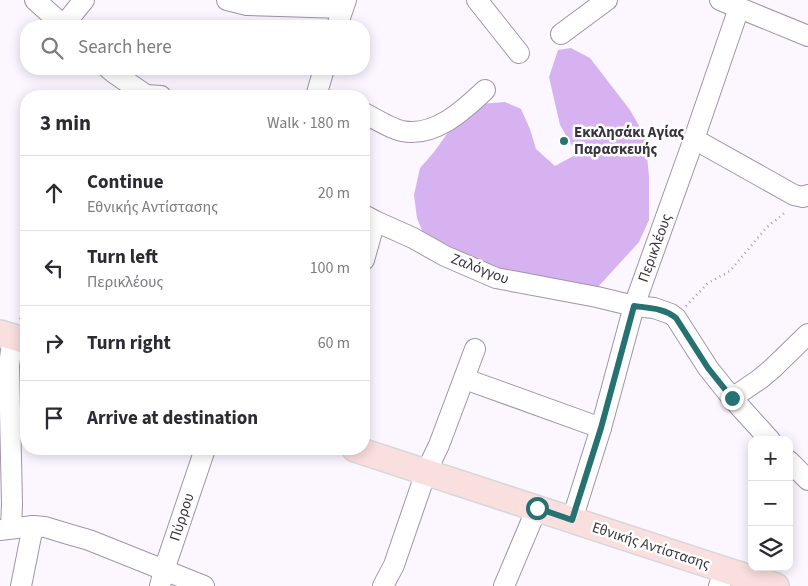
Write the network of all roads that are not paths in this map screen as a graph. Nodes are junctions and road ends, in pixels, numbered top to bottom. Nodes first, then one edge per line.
1 (35, 0) edge
2 (84, 0) edge
3 (227, 0) edge
4 (477, 0) edge
5 (608, 0) edge
6 (720, 0) edge
7 (739, 8) junction
8 (342, 12) edge
9 (57, 20) edge
10 (69, 20) edge
11 (561, 34) dead end
12 (808, 36) edge
13 (519, 53) dead end
14 (117, 75) edge
15 (322, 75) edge
16 (141, 90) edge
17 (318, 90) edge
18 (485, 90) dead end
19 (370, 116) edge
20 (694, 139) junction
21 (806, 196) edge
22 (370, 218) edge
23 (634, 306) junction
24 (808, 334) edge
25 (13, 337) edge
26 (476, 349) dead end
27 (465, 379) junction
28 (732, 398) junction
29 (601, 428) junction
30 (766, 436) edge
31 (370, 454) edge
32 (202, 455) edge
33 (793, 465) edge
34 (426, 472) junction
35 (808, 480) edge
36 (537, 508) junction
37 (572, 520) junction
38 (33, 526) junction
39 (5, 529) edge
40 (162, 578) edge
41 (722, 578) edge
42 (21, 586) edge
43 (204, 586) edge
44 (383, 586) edge
45 (504, 586) edge
46 (776, 586) edge

1 - 9 street
2 - 10 street
3 - 8 street
4 - 13 street
5 - 11 street
6 - 7 street
7 - 12 street
7 - 20 street, Περικλέους
14 - 16 street
15 - 17 street
18 - 19 street
20 - 21 street
20 - 23 street, Περικλέους
22 - 23 street, Ζαλόγγου
23 - 28 street, Ζαλόγγου
23 - 29 street, Περικλέους
24 - 28 street
25 - 39 street
26 - 27 street
27 - 29 street
27 - 34 street
28 - 30 street
29 - 37 street, Περικλέους
31 - 34 main road, Εθνικής Αντίστασης
32 - 40 street, Πύρρου
33 - 35 street
34 - 36 main road, Εθνικής Αντίστασης
34 - 44 street
36 - 37 main road, Εθνικής Αντίστασης
36 - 45 street
37 - 41 main road, Εθνικής Αντίστασης
38 - 39 street
38 - 40 street
38 - 42 street
40 - 43 street
41 - 46 main road, Εθνικής Αντίστασης

